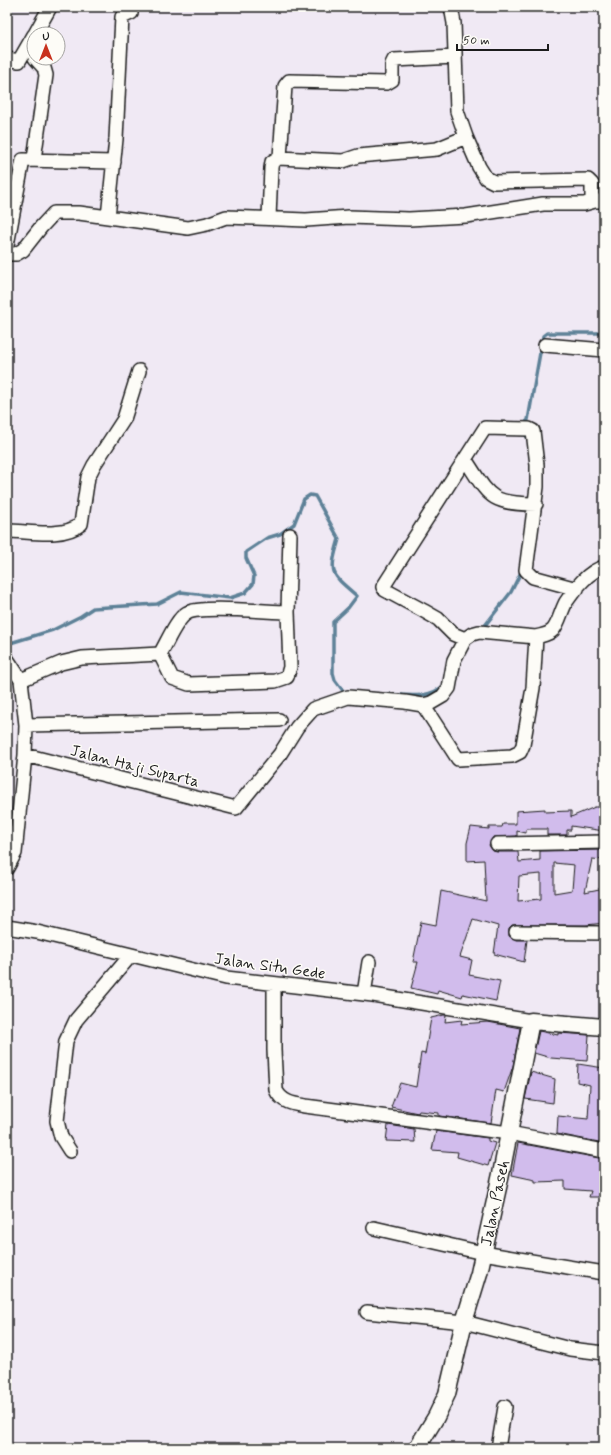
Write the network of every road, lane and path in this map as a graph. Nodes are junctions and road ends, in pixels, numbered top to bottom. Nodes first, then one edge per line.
1 (50, 7) edge
2 (130, 7) edge
3 (451, 7) edge
4 (39, 26) edge
5 (455, 57) junction
6 (26, 58) edge
7 (7, 59) edge
8 (42, 66) edge
9 (466, 137) junction
10 (280, 157) junction
11 (34, 159) junction
12 (114, 162) junction
13 (599, 201) edge
14 (108, 217) junction
15 (269, 218) junction
16 (7, 245) edge
17 (7, 254) edge
18 (545, 345) dead end
19 (604, 350) edge
20 (139, 371) dead end
21 (464, 458) junction
22 (532, 504) junction
23 (7, 531) edge
24 (290, 535) dead end
25 (604, 567) edge
26 (577, 589) junction
27 (288, 612) junction
28 (536, 637) junction
29 (461, 638) junction
30 (160, 654) junction
31 (8, 661) edge
32 (21, 680) junction
33 (423, 706) junction
34 (279, 720) dead end
35 (26, 726) junction
36 (25, 755) junction
37 (604, 842) edge
38 (497, 844) dead end
39 (7, 868) edge
40 (7, 927) edge
41 (516, 932) dead end
42 (604, 933) edge
43 (131, 955) junction
44 (369, 962) dead end
45 (274, 984) junction
46 (364, 994) junction
47 (531, 1021) junction
48 (604, 1027) edge
49 (508, 1133) junction
50 (70, 1151) dead end
51 (604, 1151) edge
52 (374, 1228) dead end
53 (483, 1253) junction
54 (604, 1273) edge
55 (367, 1312) dead end
56 (464, 1322) junction
57 (604, 1353) edge
58 (505, 1407) dead end
59 (417, 1448) edge
60 (498, 1448) edge

1 - 4 street
2 - 12 street
3 - 5 street
5 - 9 street
5 - 10 street
6 - 7 street
8 - 11 street
9 - 10 street
9 - 13 street
10 - 15 street
11 - 12 street
11 - 16 street
12 - 14 street
13 - 15 street
14 - 15 street
14 - 17 street
18 - 19 street
20 - 23 street
21 - 22 street
21 - 22 street
21 - 29 street
22 - 26 street
24 - 27 street
25 - 26 street
26 - 28 street
27 - 30 street
27 - 30 street
28 - 29 street
28 - 33 street
29 - 33 street
30 - 32 street
31 - 32 street
32 - 35 street
33 - 36 street, Jalan Haji Suparta
34 - 35 street
35 - 36 street
36 - 39 street
37 - 38 street
40 - 43 street, Jalan Situ Gede
41 - 42 street
43 - 45 street, Jalan Situ Gede
43 - 50 street
44 - 46 street
45 - 46 street, Jalan Situ Gede
45 - 49 street
46 - 47 street, Jalan Situ Gede
47 - 48 street
47 - 49 street, Jalan Paseh
49 - 51 street
49 - 53 street, Jalan Paseh
52 - 53 street
53 - 54 street
53 - 56 street, Jalan Paseh
55 - 56 street
56 - 57 street
56 - 59 street, Jalan Paseh
58 - 60 street

